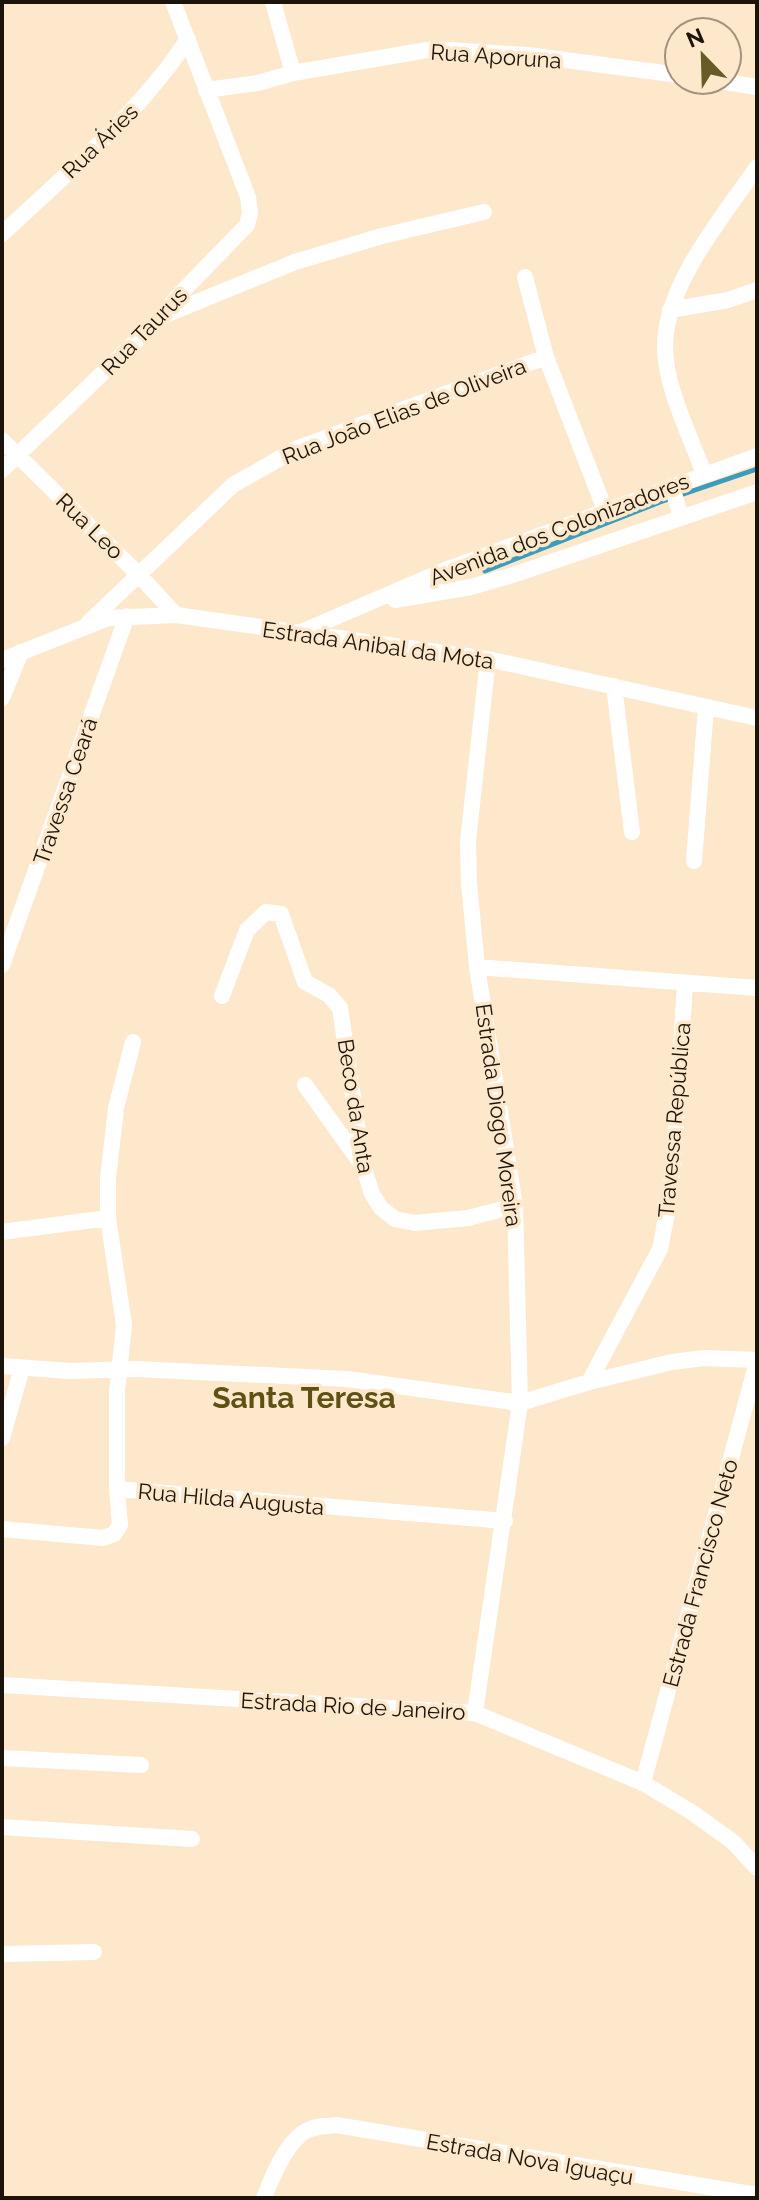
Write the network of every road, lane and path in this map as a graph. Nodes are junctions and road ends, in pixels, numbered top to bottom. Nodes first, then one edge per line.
1 (173, 2) edge
2 (273, 2) edge
3 (188, 39) junction
4 (293, 73) junction
5 (663, 73) edge
6 (206, 90) junction
7 (757, 167) edge
8 (484, 212) dead end
9 (2, 234) edge
10 (525, 277) dead end
11 (757, 290) edge
12 (670, 310) junction
13 (163, 315) junction
14 (546, 357) junction
15 (2, 440) edge
16 (17, 455) junction
17 (757, 456) edge
18 (2, 470) edge
19 (704, 474) junction
20 (673, 490) junction
21 (757, 492) edge
22 (605, 510) junction
23 (680, 515) junction
24 (139, 575) junction
25 (363, 606) junction
26 (176, 615) junction
27 (127, 616) junction
28 (85, 626) junction
29 (299, 632) junction
30 (21, 652) junction
31 (488, 659) junction
32 (2, 660) edge
33 (614, 686) junction
34 (2, 698) edge
35 (706, 707) junction
36 (757, 718) edge
37 (632, 832) dead end
38 (694, 861) dead end
39 (2, 965) edge
40 (477, 967) junction
41 (685, 984) junction
42 (757, 988) edge
43 (222, 996) dead end
44 (133, 1042) dead end
45 (305, 1085) dead end
46 (363, 1165) junction
47 (515, 1206) junction
48 (108, 1218) junction
49 (2, 1232) edge
50 (757, 1361) edge
51 (2, 1366) edge
52 (22, 1368) junction
53 (120, 1371) junction
54 (589, 1382) junction
55 (520, 1403) junction
56 (2, 1438) edge
57 (117, 1489) junction
58 (505, 1521) junction
59 (2, 1529) edge
60 (2, 1685) edge
61 (475, 1713) junction
62 (2, 1758) edge
63 (141, 1765) dead end
64 (643, 1783) junction
65 (2, 1827) edge
66 (192, 1839) dead end
67 (757, 1868) edge
68 (94, 1952) dead end
69 (2, 1954) edge
70 (651, 2179) junction
71 (757, 2195) edge
72 (264, 2198) edge
73 (649, 2198) edge

1 - 3 street
2 - 4 street
3 - 6 street
3 - 9 street, Rua Áries
4 - 5 street, Rua Aporuna
4 - 6 street
6 - 13 street, Rua Taurus
7 - 12 street
8 - 13 street
10 - 14 street, Rua Joāo Elias de Oliveira
11 - 12 street
12 - 19 street
13 - 16 street, Rua Taurus
14 - 22 street, Rua Joāo Elias de Oliveira
14 - 24 street, Rua Joāo Elias de Oliveira
15 - 16 street, Rua Leo
16 - 18 street, Rua Taurus
16 - 24 street, Rua Leo
17 - 19 street, Avenida dos Colonizadores
19 - 20 street, Avenida dos Colonizadores
20 - 22 street, Avenida dos Colonizadores
20 - 23 street
21 - 23 street, Avenida dos Colonizadores
22 - 25 street, Avenida dos Colonizadores
23 - 25 street, Avenida dos Colonizadores
24 - 26 street, Rua Leo
24 - 28 street, Rua Joāo Elias de Oliveira
25 - 29 street, Avenida dos Colonizadores
26 - 27 street, Estrada Anibal da Mota
26 - 29 street, Estrada Anibal da Mota
27 - 28 street, Estrada Anibal da Mota
27 - 39 street, Travessa Ceará
28 - 30 street, Estrada Anibal da Mota
29 - 31 street, Estrada Anibal da Mota
30 - 32 street, Estrada Anibal da Mota
30 - 34 street
31 - 33 street, Estrada Anibal da Mota
31 - 40 street, Estrada Diogo Moreira
33 - 35 street, Estrada Anibal da Mota
33 - 37 street
35 - 36 street, Estrada Anibal da Mota
35 - 38 street
40 - 41 street
40 - 47 street, Estrada Diogo Moreira
41 - 42 street
41 - 54 street, Travessa República
43 - 46 street, Beco da Anta
44 - 48 street
45 - 46 street
46 - 47 street, Beco da Anta
47 - 55 street, Estrada Diogo Moreira
48 - 49 street
48 - 53 street
50 - 54 street
50 - 64 street, Estrada Francisco Neto
51 - 52 street
52 - 53 street
52 - 56 street
53 - 55 street
53 - 57 street
54 - 55 street
55 - 58 street, Estrada Diogo Moreira
57 - 58 street, Rua Hilda Augusta
57 - 59 street, Rua Hilda Augusta
58 - 61 street, Estrada Diogo Moreira
60 - 61 street, Estrada Rio de Janeiro
61 - 64 street, Estrada Rio de Janeiro
62 - 63 street
64 - 67 street, Estrada Rio de Janeiro
65 - 66 street
68 - 69 street
70 - 71 street, Estrada Nova Iguaçu
70 - 72 street, Estrada Nova Iguaçu
70 - 73 street

